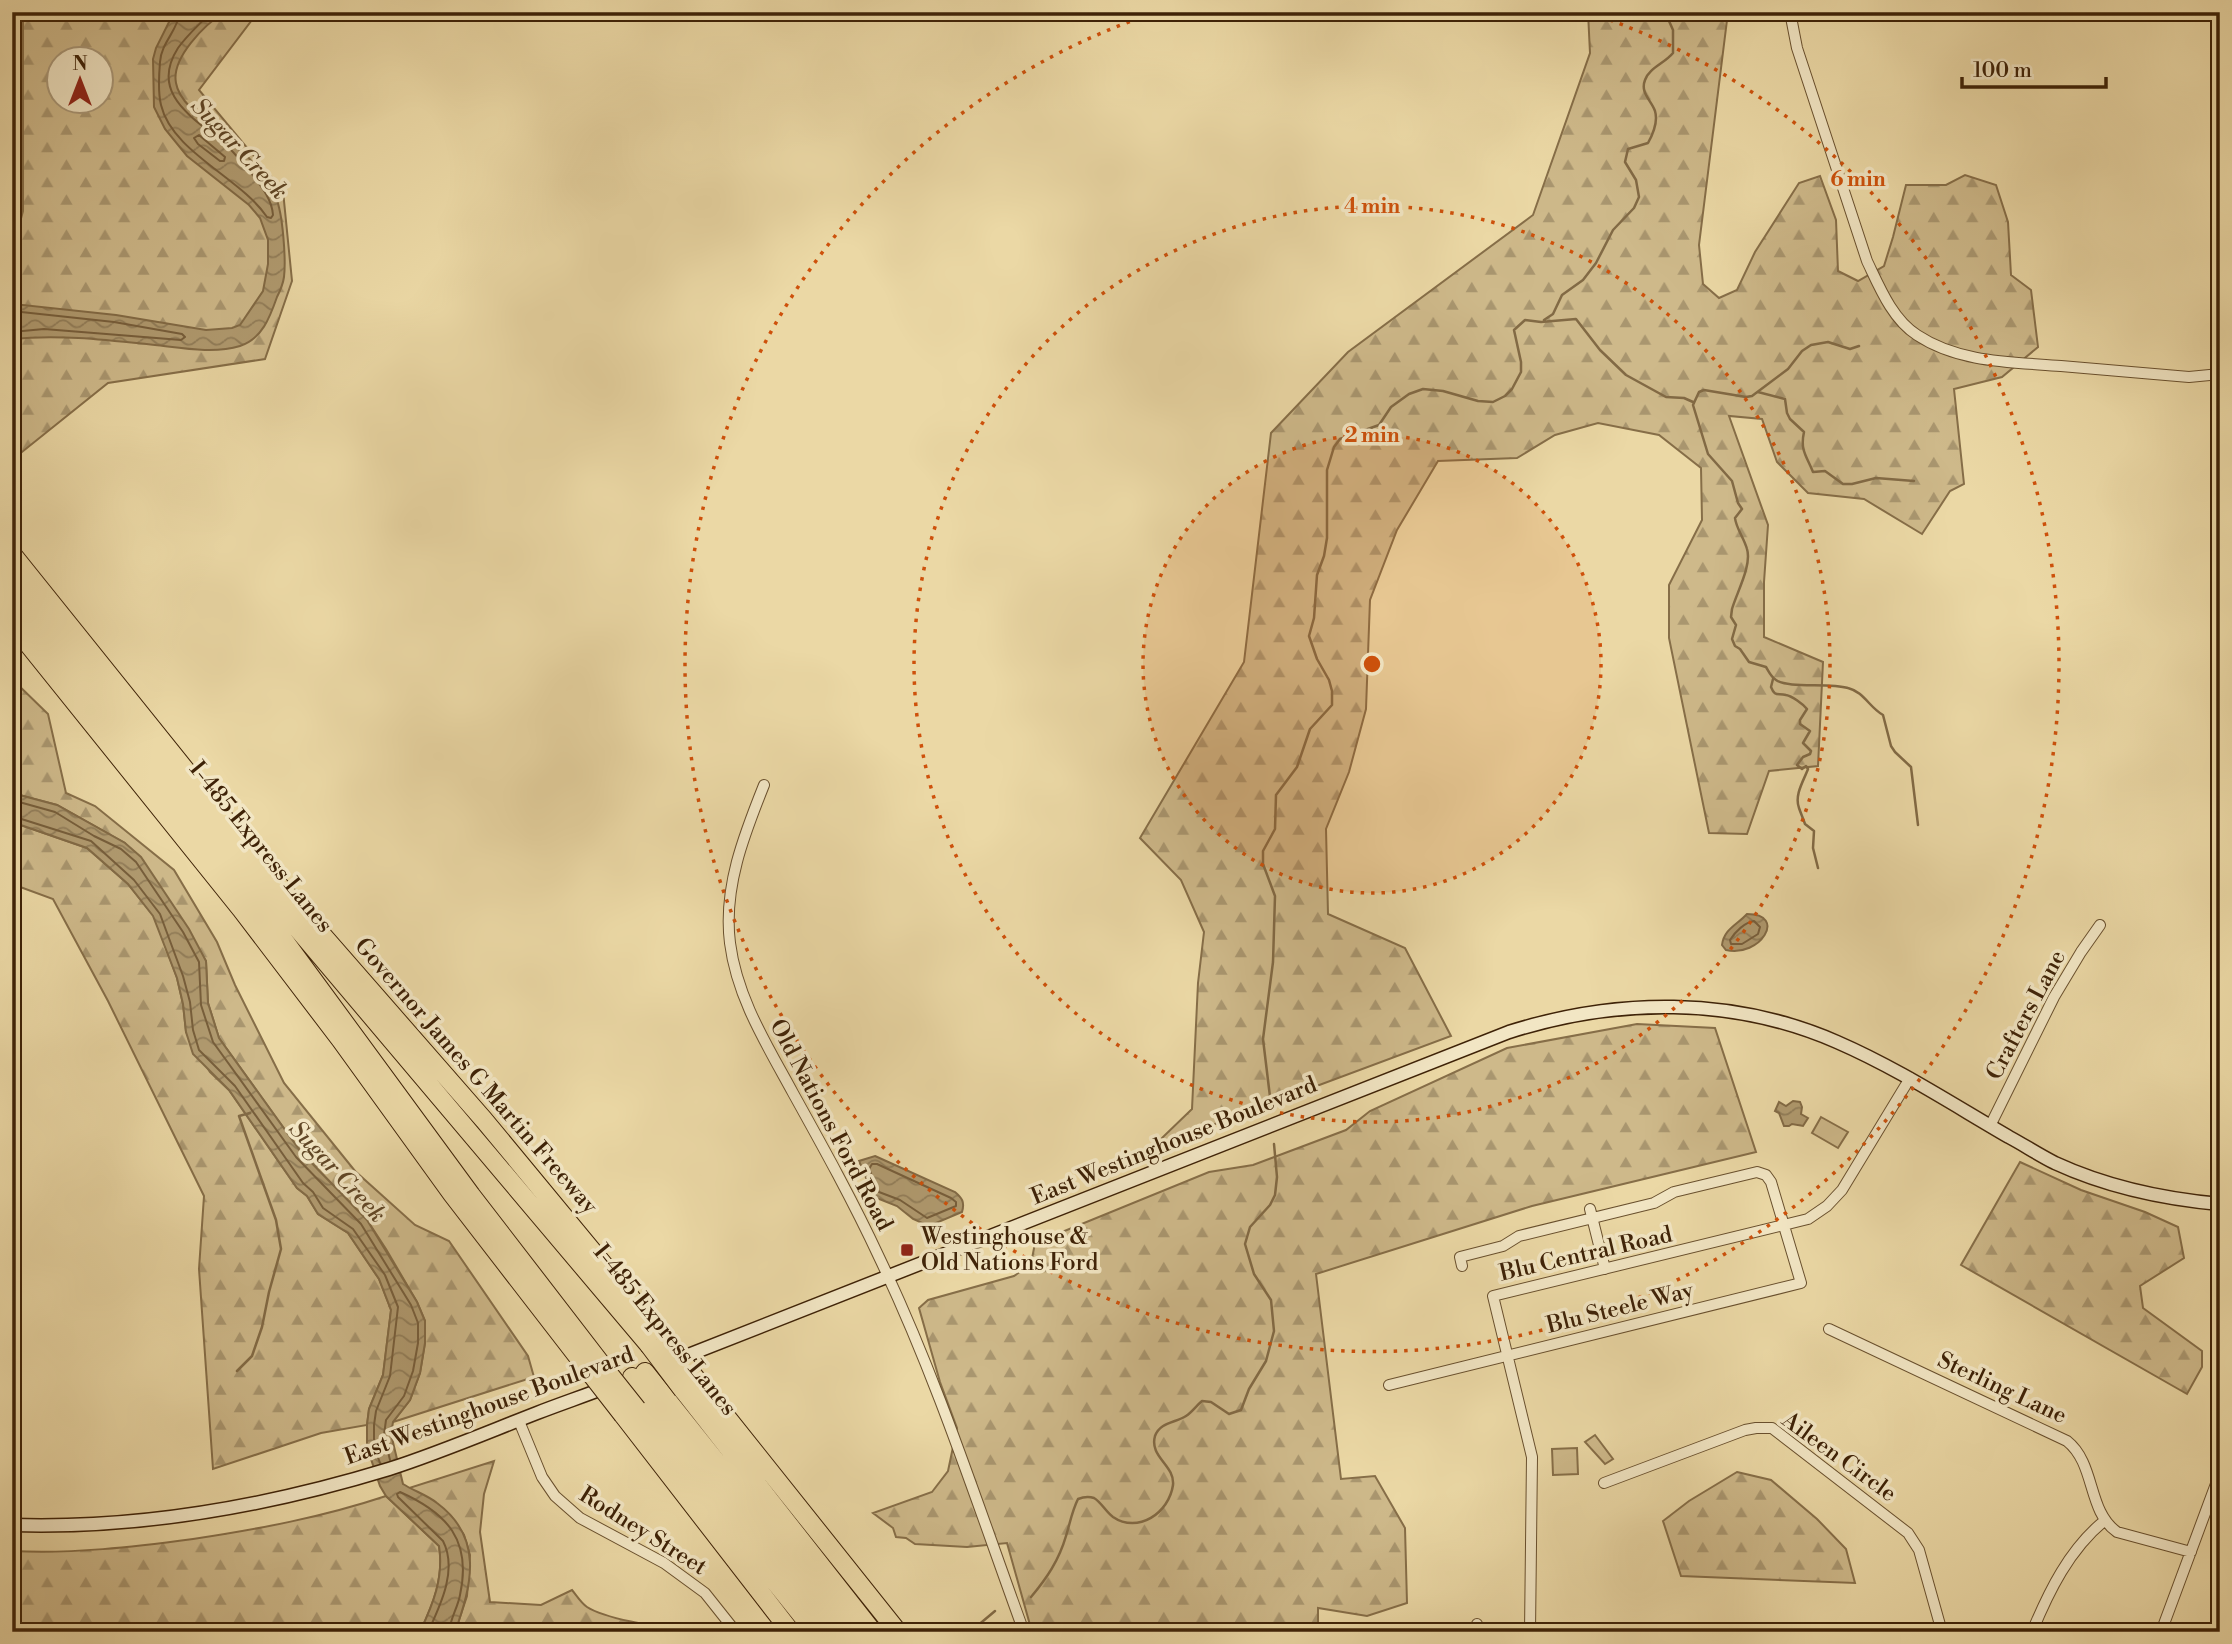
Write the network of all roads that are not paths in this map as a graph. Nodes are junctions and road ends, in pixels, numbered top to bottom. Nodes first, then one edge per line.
1 (1790, 12) edge
2 (2220, 374) edge
3 (12, 554) edge
4 (12, 578) edge
5 (12, 598) edge
6 (12, 624) edge
7 (764, 785) dead end
8 (2100, 925) dead end
9 (414, 1040) junction
10 (1910, 1079) junction
11 (1990, 1126) junction
12 (513, 1182) junction
13 (2220, 1204) edge
14 (1592, 1213) junction
15 (1783, 1226) junction
16 (1462, 1266) dead end
17 (1605, 1269) junction
18 (888, 1276) junction
19 (1829, 1329) dead end
20 (657, 1342) junction
21 (1508, 1356) junction
22 (595, 1368) junction
23 (639, 1374) junction
24 (690, 1385) junction
25 (1389, 1385) dead end
26 (630, 1412) junction
27 (519, 1420) junction
28 (2220, 1473) edge
29 (1604, 1483) dead end
30 (2104, 1521) junction
31 (12, 1525) edge
32 (2191, 1552) junction
33 (736, 1632) edge
34 (791, 1632) edge
35 (815, 1632) edge
36 (834, 1632) edge
37 (852, 1632) edge
38 (873, 1632) edge
39 (898, 1632) edge
40 (1024, 1632) edge
41 (1530, 1632) edge
42 (1942, 1632) edge
43 (2032, 1632) edge
44 (2161, 1632) edge

1 - 2 street
3 - 9 highway, Governor James G Martin Freeway
4 - 12 highway, I-485 Express Lanes
5 - 22 highway, I-485 Express Lanes
6 - 22 highway
7 - 18 street, Old Nations Ford Road
8 - 11 street, Crafters Lane
9 - 12 highway
9 - 20 highway, Governor James G Martin Freeway
10 - 11 main road, East Westinghouse Boulevard
10 - 15 street, Blu Central Road
10 - 18 main road, East Westinghouse Boulevard
11 - 13 main road, East Westinghouse Boulevard
12 - 20 highway, I-485 Express Lanes
14 - 15 street
14 - 16 street
14 - 17 street
15 - 17 street, Blu Central Road
15 - 21 street, Blu Steele Way
17 - 21 street, Blu Central Road
18 - 23 main road, East Westinghouse Boulevard
18 - 40 street, Old Nations Ford Road
19 - 30 street, Sterling Lane
20 - 24 highway, Governor James G Martin Freeway, bridge
21 - 25 street, Blu Steele Way
21 - 41 street, Blu Central Road
22 - 26 highway, bridge
23 - 27 main road, East Westinghouse Boulevard
23 - 36 highway
23 - 37 highway
24 - 38 highway, I-485 Express Lanes
24 - 39 highway, Governor James G Martin Freeway
26 - 34 highway
26 - 35 highway
27 - 31 main road, East Westinghouse Boulevard
27 - 33 street, Rodney Street
28 - 32 street
29 - 42 street, Aileen Circle
30 - 32 street
30 - 43 street
32 - 44 street

